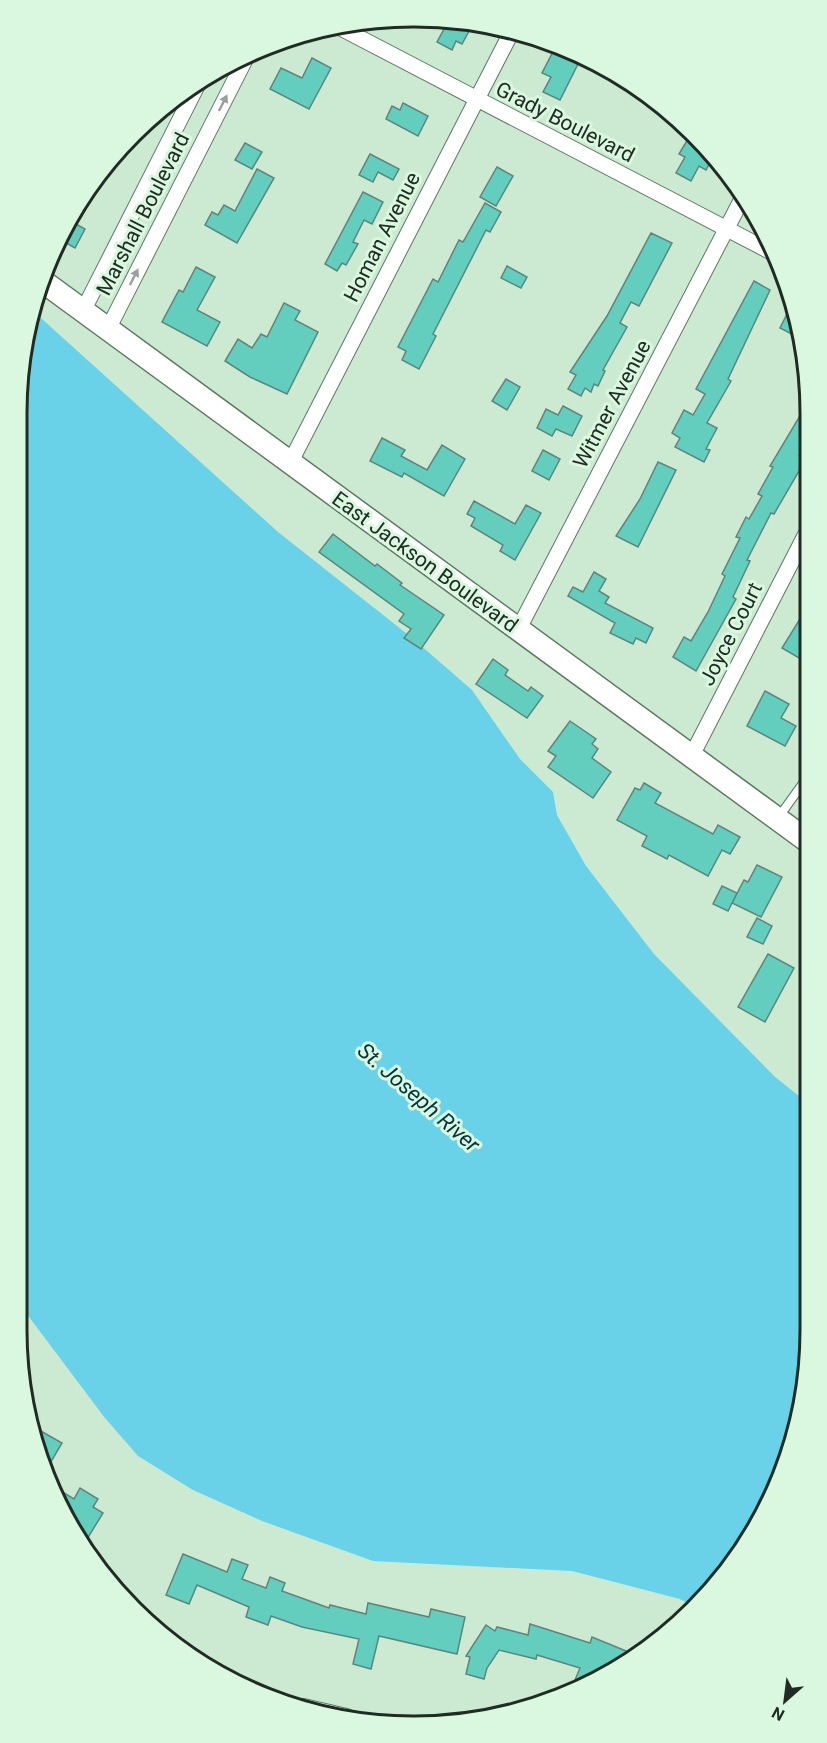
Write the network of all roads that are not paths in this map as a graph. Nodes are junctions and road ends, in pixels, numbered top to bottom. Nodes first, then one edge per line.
1 (349, 32) edge
2 (508, 39) edge
3 (241, 68) edge
4 (191, 98) edge
5 (476, 100) junction
6 (739, 205) edge
7 (727, 229) junction
8 (762, 247) edge
9 (49, 286) edge
10 (83, 311) junction
11 (108, 329) junction
12 (290, 463) junction
13 (800, 546) edge
14 (518, 630) junction
15 (691, 757) junction
16 (800, 786) edge
17 (777, 819) junction
18 (800, 836) edge

1 - 5 street, Grady Boulevard
2 - 5 street, Homan Avenue
11 -> 3 street, Marshall Boulevard
4 - 10 street, Marshall Boulevard
5 - 7 street, Grady Boulevard
5 - 12 street, Homan Avenue
6 - 7 street, Witmer Avenue
7 - 8 street, Grady Boulevard
7 - 14 street, Witmer Avenue
9 - 10 main road, East Jackson Boulevard
10 - 11 main road, East Jackson Boulevard
11 - 12 main road, East Jackson Boulevard
12 - 14 main road, East Jackson Boulevard
13 - 15 street, Joyce Court
14 - 15 main road, East Jackson Boulevard
15 - 17 main road, East Jackson Boulevard
16 - 17 lane
17 - 18 main road, East Jackson Boulevard

